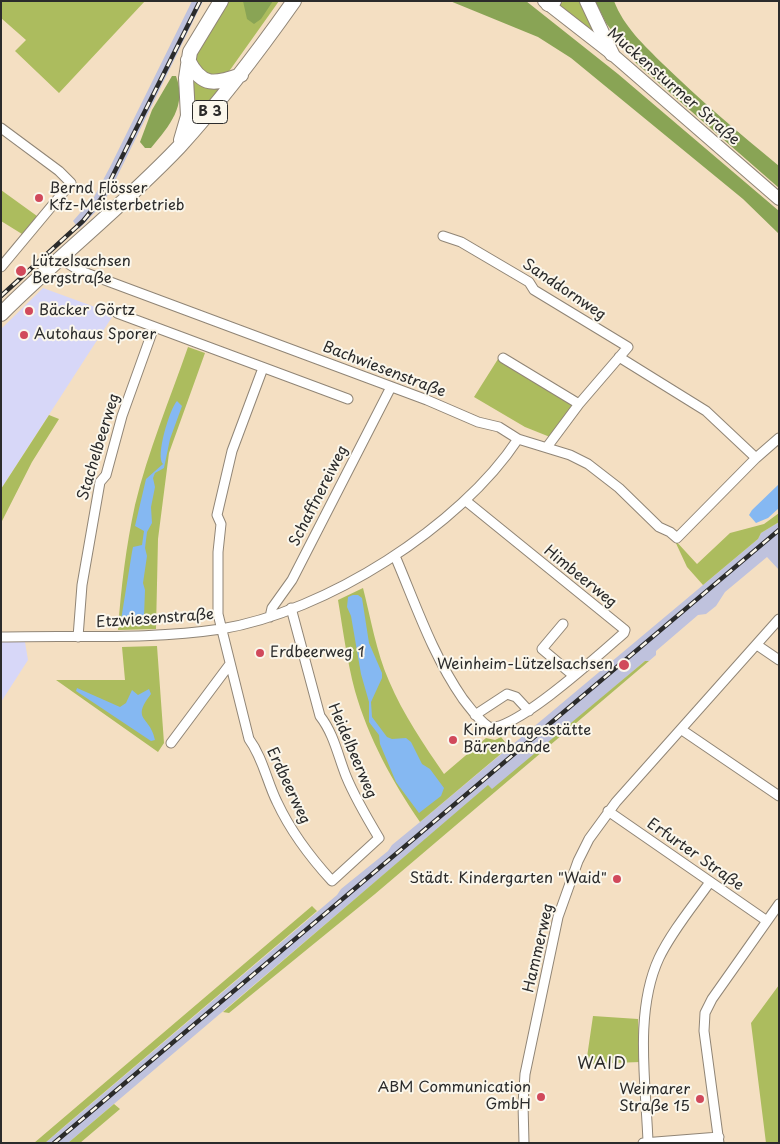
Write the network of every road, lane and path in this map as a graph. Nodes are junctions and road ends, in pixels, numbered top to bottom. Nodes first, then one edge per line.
1 (221, 1) edge
2 (294, 1) edge
3 (587, 1) edge
4 (547, 2) edge
5 (612, 54) junction
6 (188, 60) junction
7 (242, 75) junction
8 (1, 128) edge
9 (178, 148) junction
10 (779, 199) edge
11 (443, 236) dead end
12 (61, 258) junction
13 (1, 268) edge
14 (117, 313) dead end
15 (1, 314) edge
16 (154, 327) junction
17 (620, 357) junction
18 (503, 358) dead end
19 (263, 368) junction
20 (391, 387) junction
21 (348, 400) dead end
22 (579, 404) junction
23 (779, 438) edge
24 (518, 439) junction
25 (547, 447) junction
26 (756, 458) junction
27 (466, 501) junction
28 (395, 556) junction
29 (290, 608) junction
30 (270, 617) junction
31 (779, 619) edge
32 (563, 624) dead end
33 (222, 629) junction
34 (1, 637) edge
35 (78, 637) junction
36 (757, 645) junction
37 (779, 660) edge
38 (230, 664) junction
39 (574, 676) junction
40 (529, 711) junction
41 (475, 715) junction
42 (682, 730) junction
43 (170, 743) dead end
44 (779, 796) edge
45 (608, 811) junction
46 (354, 861) joint
47 (710, 882) junction
48 (779, 904) edge
49 (767, 921) junction
50 (719, 1140) edge
51 (648, 1142) edge
52 (524, 1143) edge
53 (643, 1143) edge

1 - 6 main road
2 - 7 main road, B 3
3 - 5 main road
4 - 5 main road, Muckensturmer Straße
5 - 10 main road, Muckensturmer Straße
6 - 7 main road
6 - 9 main road
7 - 9 main road, B 3
8 - 13 street
9 - 12 main road, B 3
11 - 17 street, Sanddornweg
12 - 15 main road, B 3
12 - 20 street, Bachwiesenstraße
14 - 16 street
16 - 19 street
16 - 35 street, Stachelbeerweg
17 - 22 street
17 - 26 street
18 - 22 street
19 - 21 street
19 - 33 street, Erdbeerweg
20 - 24 street, Bachwiesenstraße
20 - 30 street, Schaffnereiweg
22 - 25 street
23 - 26 street
24 - 25 street, Bachwiesenstraße
24 - 27 street, Etzwiesenstraße
25 - 26 street, Bachwiesenstraße
27 - 28 street, Etzwiesenstraße
27 - 39 street, Himbeerweg
28 - 29 street, Etzwiesenstraße
28 - 41 street
29 - 30 street, Etzwiesenstraße
29 - 46 street, Heidelbeerweg
30 - 33 street, Etzwiesenstraße
31 - 36 street, Hammerweg
32 - 39 street
33 - 35 street, Etzwiesenstraße
33 - 38 street, Erdbeerweg
34 - 35 street, Etzwiesenstraße
36 - 37 street
36 - 42 street, Hammerweg
38 - 43 street
38 - 46 street, Erdbeerweg
39 - 40 street, Himbeerweg
40 - 41 street, Himbeerweg
40 - 41 street
42 - 44 street
42 - 45 street, Hammerweg
45 - 47 street, Erfurter Straße
45 - 52 street, Hammerweg
47 - 49 street, Erfurter Straße
47 - 51 street
48 - 49 street
49 - 50 street
50 - 51 street
51 - 53 street

